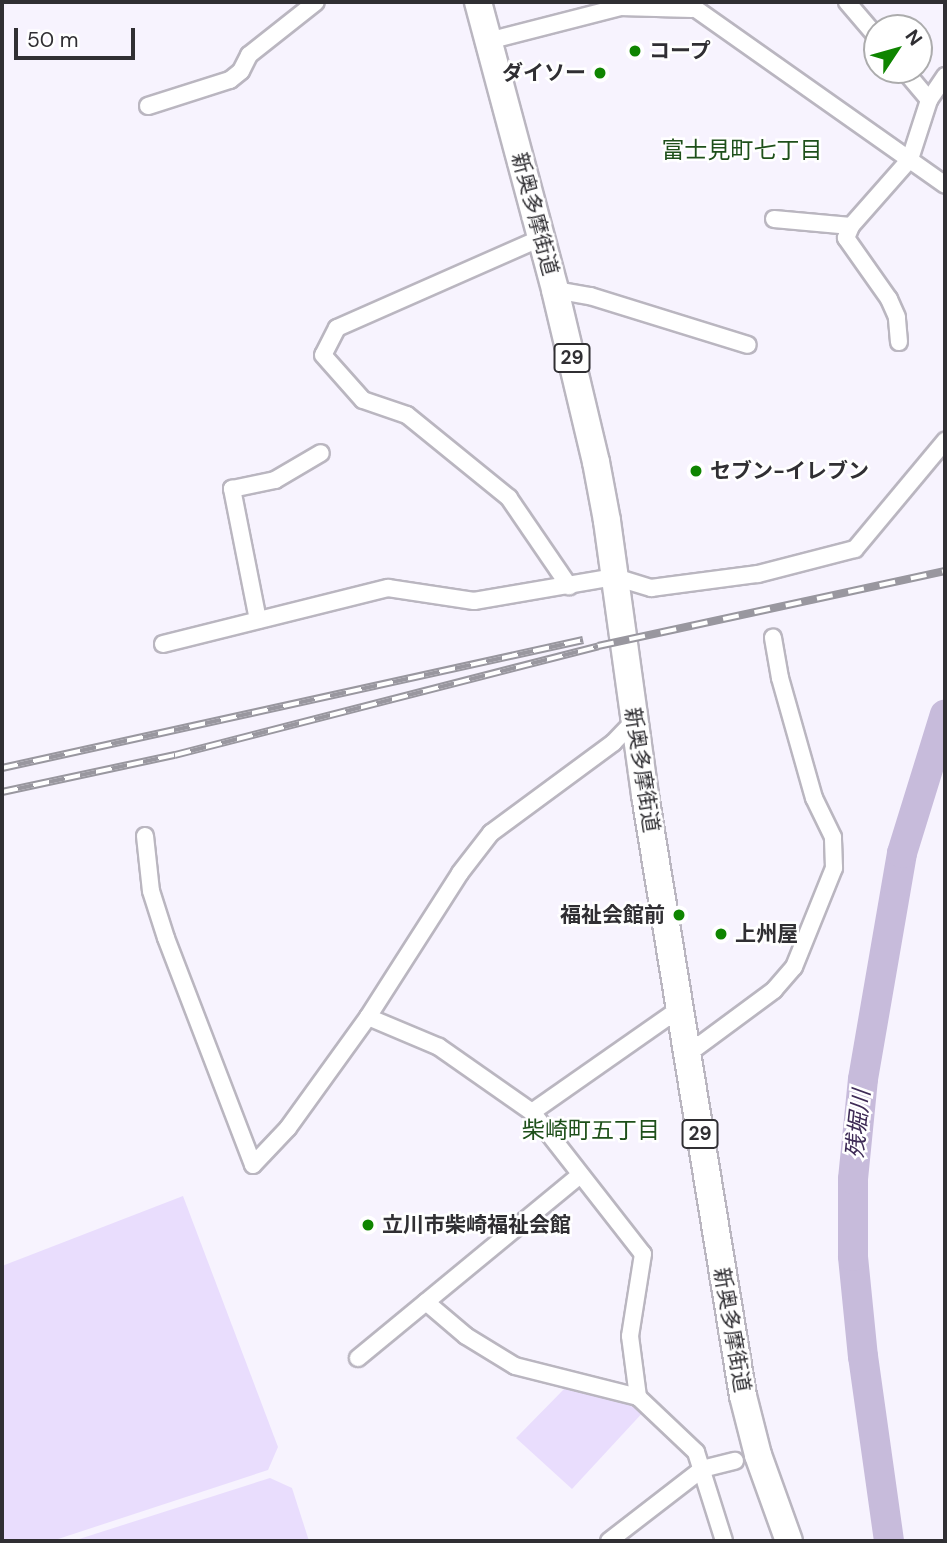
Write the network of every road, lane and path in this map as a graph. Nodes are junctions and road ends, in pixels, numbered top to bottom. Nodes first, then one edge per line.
1 (316, 2) edge
2 (478, 2) edge
3 (847, 2) edge
4 (689, 5) edge
5 (863, 21) edge
6 (488, 41) junction
7 (945, 76) edge
8 (916, 84) edge
9 (929, 100) junction
10 (148, 106) dead end
11 (911, 159) junction
12 (945, 186) edge
13 (774, 219) dead end
14 (851, 226) junction
15 (541, 238) junction
16 (555, 290) junction
17 (900, 342) dead end
18 (748, 345) dead end
19 (945, 441) edge
20 (321, 453) dead end
21 (615, 577) junction
22 (569, 586) junction
23 (258, 620) junction
24 (773, 638) dead end
25 (163, 644) dead end
26 (634, 721) junction
27 (145, 836) dead end
28 (682, 1007) junction
29 (368, 1017) junction
30 (689, 1053) junction
31 (532, 1112) junction
32 (580, 1175) junction
33 (426, 1302) junction
34 (358, 1358) dead end
35 (638, 1397) junction
36 (736, 1461) dead end
37 (702, 1469) junction
38 (612, 1540) edge
39 (724, 1541) edge
40 (789, 1541) edge

1 - 10 street
2 - 6 main road, 新奥多摩街道 / 29
3 - 5 street
4 - 6 street
4 - 11 street
6 - 15 main road, 新奥多摩街道 / 29
7 - 9 street
8 - 9 street
9 - 11 street
11 - 12 street
11 - 14 street
13 - 14 street
14 - 17 street
15 - 16 main road, 新奥多摩街道 / 29
15 - 22 street
16 - 18 street
16 - 21 main road, 新奥多摩街道 / 29
19 - 21 street
20 - 23 street
21 - 22 street
21 - 26 main road, 新奥多摩街道 / 29
22 - 23 street
23 - 25 street
24 - 30 street
26 - 28 main road, 新奥多摩街道 / 29
26 - 29 street
27 - 29 street
28 - 30 main road, 新奥多摩街道 / 29
28 - 31 street
29 - 31 street
30 - 40 main road, 新奥多摩街道 / 29
31 - 32 street
32 - 33 street
32 - 35 street
33 - 34 street
33 - 35 street
35 - 37 street
36 - 37 street
37 - 38 street
37 - 39 street

